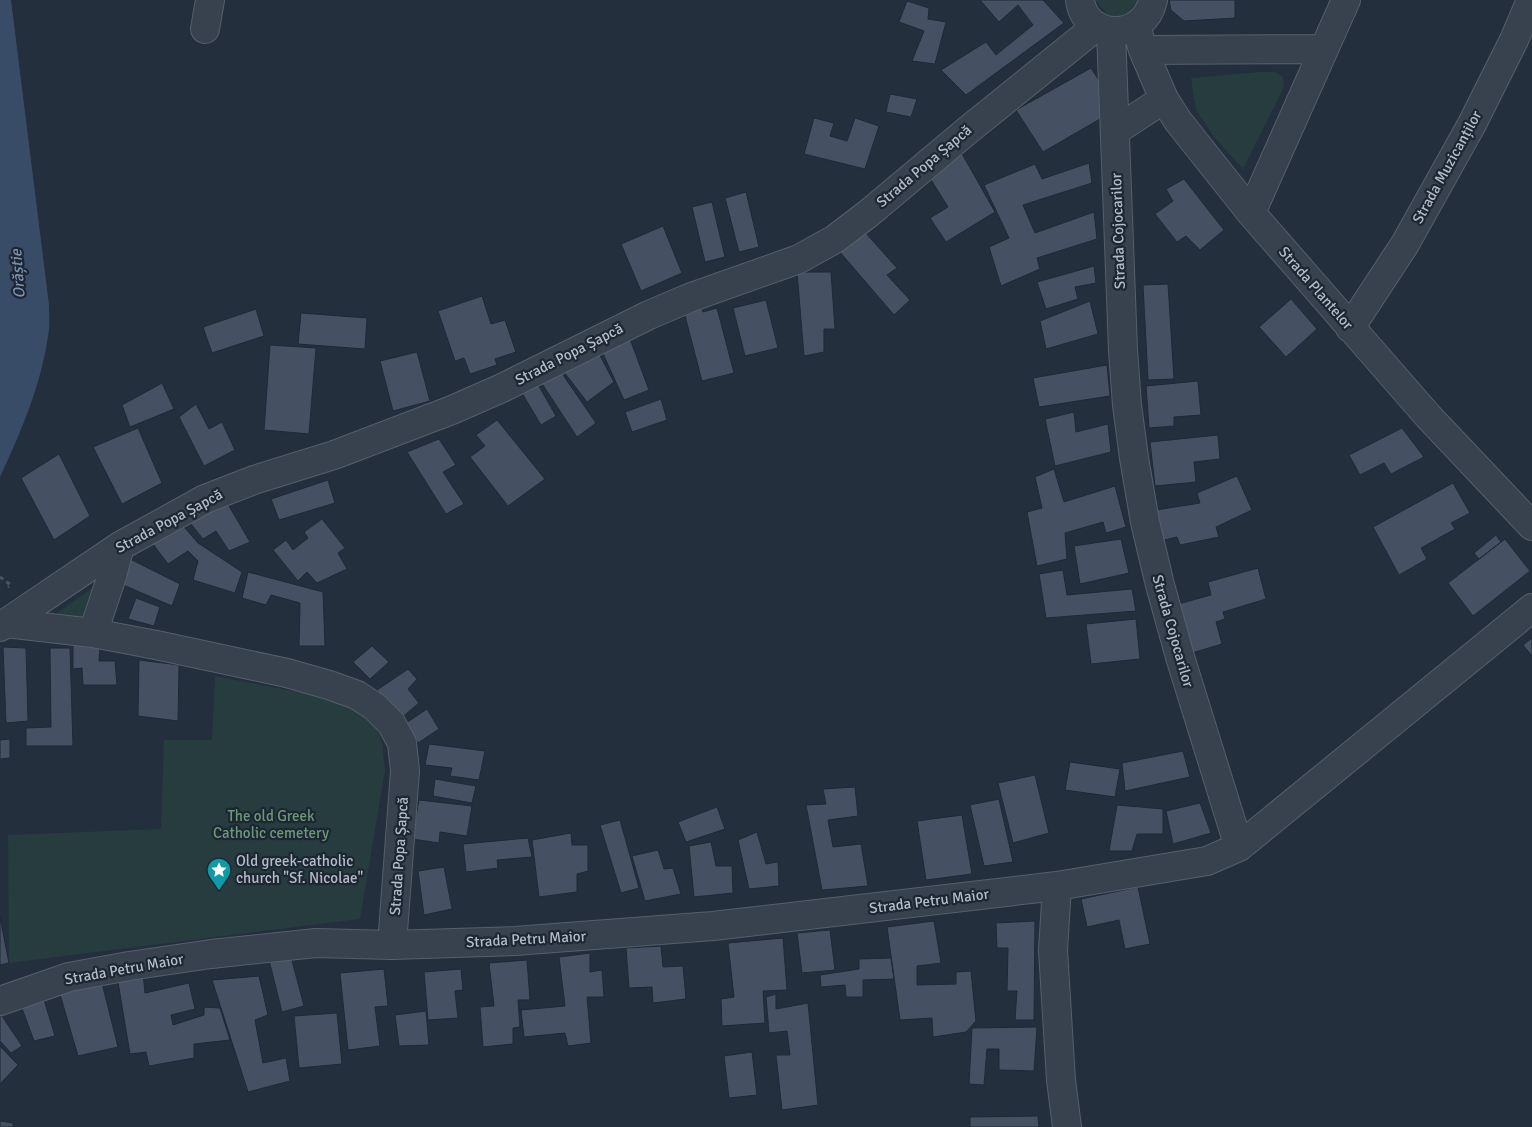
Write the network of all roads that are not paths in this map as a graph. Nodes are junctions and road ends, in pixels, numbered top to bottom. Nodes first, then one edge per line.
1 (210, 0) edge
2 (1153, 0) edge
3 (1346, 0) edge
4 (1531, 0) edge
5 (1079, 2) edge
6 (205, 29) dead end
7 (1122, 33) junction
8 (1323, 49) junction
9 (1164, 98) junction
10 (1115, 131) junction
11 (1251, 213) junction
12 (1350, 328) junction
13 (1532, 526) edge
14 (120, 546) junction
15 (1532, 608) edge
16 (3, 625) edge
17 (93, 633) junction
18 (1239, 847) junction
19 (1057, 886) junction
20 (392, 945) junction
21 (0, 1001) edge
22 (1067, 1127) edge

1 - 6 street
2 - 7 street, Strada Popa Șapcă
3 - 8 street
4 - 12 street, Strada Muzicanților
5 - 7 street, Strada Plantelor
7 - 8 street
7 - 9 street, Strada Plantelor
7 - 10 street, Strada Cojocarilor
7 - 14 street, Strada Popa Șapcă
8 - 11 street
9 - 10 street
9 - 11 street, Strada Plantelor
10 - 18 street, Strada Cojocarilor
11 - 12 street, Strada Plantelor
12 - 13 street, Strada Plantelor
14 - 16 street, Strada Popa Șapcă
14 - 17 street
15 - 18 street
16 - 17 street, Strada Popa Șapcă
17 - 20 street, Strada Popa Șapcă
18 - 19 street, Strada Petru Maior
19 - 20 street, Strada Petru Maior
19 - 22 street
20 - 21 street, Strada Petru Maior

